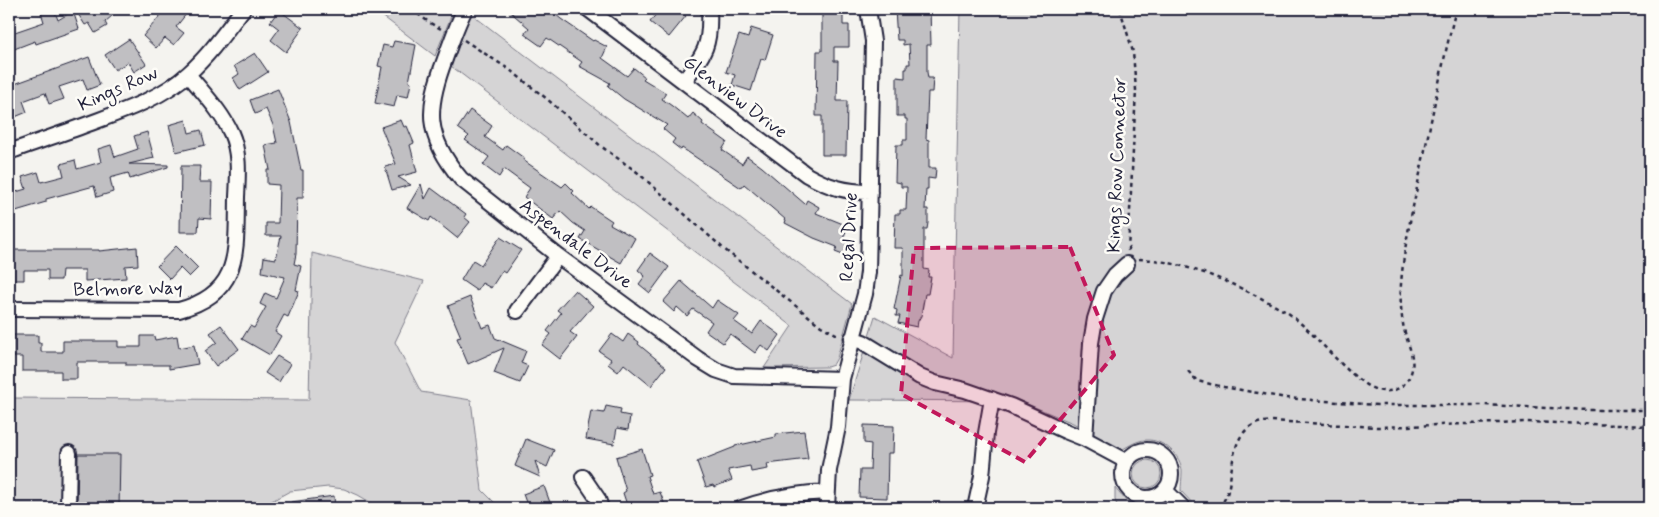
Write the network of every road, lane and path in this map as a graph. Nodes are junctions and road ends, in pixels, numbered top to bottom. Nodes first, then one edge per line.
1 (243, 9) edge
2 (411, 9) edge
3 (465, 9) edge
4 (588, 9) edge
5 (709, 9) edge
6 (868, 9) edge
7 (1120, 9) edge
8 (1456, 9) edge
9 (453, 34) junction
10 (188, 74) junction
11 (684, 81) junction
12 (9, 152) edge
13 (870, 192) junction
14 (558, 256) junction
15 (1127, 264) junction
16 (9, 309) edge
17 (517, 311) dead end
18 (852, 338) junction
19 (1188, 372) dead end
20 (842, 379) junction
21 (992, 399) junction
22 (1650, 410) edge
23 (1650, 426) edge
24 (1085, 439) junction
25 (69, 452) dead end
26 (1126, 460) junction
27 (583, 477) dead end
28 (1165, 490) junction
29 (827, 492) junction
30 (68, 508) edge
31 (601, 508) edge
32 (742, 508) edge
33 (827, 508) edge
34 (976, 508) edge
35 (1184, 508) edge
36 (1219, 508) edge

1 - 10 street, Kings Row
2 - 9 path
3 - 9 street, Aspendale Drive
4 - 11 street, Glenview Drive
5 - 11 street
6 - 13 street, Regal Drive
7 - 15 path, Kings Row Connector
8 - 15 path
9 - 14 street, Aspendale Drive
9 - 18 path
10 - 12 street, Kings Row
10 - 16 street, Belmore Way
11 - 13 street, Glenview Drive
13 - 18 street, Regal Drive
14 - 17 street
14 - 20 street, Aspendale Drive
15 - 24 street
18 - 20 street, Regal Drive
18 - 21 street
19 - 22 path
20 - 29 street, Regal Drive
21 - 24 street
21 - 34 street
23 - 36 path
24 - 26 street
25 - 30 street
26 - 28 street
26 - 28 street
27 - 31 street
28 - 35 street
29 - 32 street
29 - 33 street, Regal Drive

